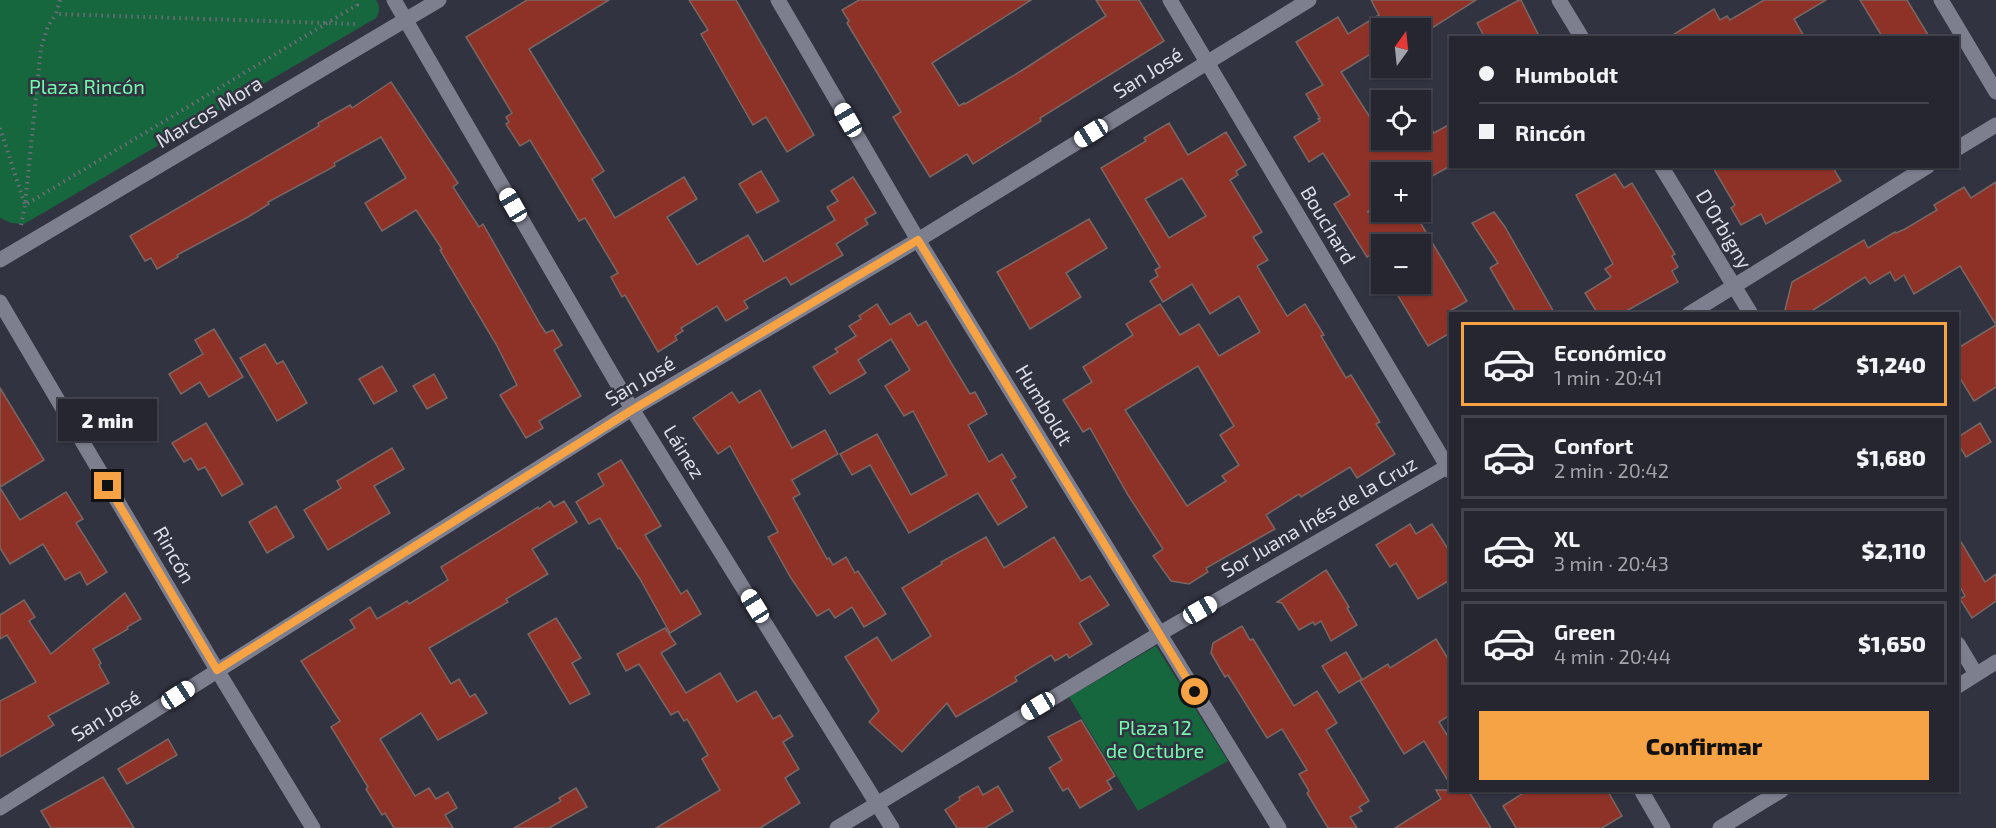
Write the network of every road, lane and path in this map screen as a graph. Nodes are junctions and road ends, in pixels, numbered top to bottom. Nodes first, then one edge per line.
1 (60, 0) edge
2 (354, 0) edge
3 (394, 0) edge
4 (439, 0) edge
5 (778, 0) edge
6 (1170, 0) edge
7 (1309, 0) edge
8 (1559, 0) edge
9 (1941, 0) edge
10 (56, 14) junction
11 (406, 20) junction
12 (328, 23) junction
13 (363, 24) dead end
14 (1581, 36) edge
15 (1207, 62) junction
16 (1996, 92) edge
17 (1996, 125) edge
18 (0, 128) edge
19 (1959, 147) edge
20 (1662, 168) edge
21 (1925, 168) edge
22 (25, 205) junction
23 (918, 240) junction
24 (16, 251) junction
25 (0, 260) edge
26 (1733, 285) junction
27 (0, 302) edge
28 (1692, 312) edge
29 (1750, 312) edge
30 (632, 410) junction
31 (1449, 465) edge
32 (1449, 468) edge
33 (1159, 634) junction
34 (1959, 646) edge
35 (1996, 662) edge
36 (217, 670) junction
37 (1976, 674) junction
38 (1959, 685) edge
39 (1642, 792) edge
40 (1779, 792) edge
41 (877, 802) junction
42 (0, 808) edge
43 (313, 828) edge
44 (837, 828) edge
45 (892, 828) edge
46 (1279, 828) edge
47 (1663, 828) edge
48 (1720, 828) edge

1 - 10 path
2 - 12 path
3 - 11 street, Láinez
4 - 11 street, Marcos Mora
5 - 23 street, Humboldt
6 - 15 street, Bouchard
7 - 15 street, San José
8 - 14 street
9 - 16 street
10 - 12 path
10 - 22 path
11 - 24 street, Marcos Mora
11 - 30 street, Láinez
12 - 13 path
12 - 22 path
15 - 23 street, San José
15 - 31 street, Bouchard
17 - 19 street
18 - 22 path
20 - 26 street, D'Orbigny
21 - 26 street
22 - 24 path
23 - 30 street, San José
23 - 33 street, Humboldt
24 - 25 street, Marcos Mora
26 - 28 street
26 - 29 street, D'Orbigny
27 - 36 street, Rincón
30 - 36 street, San José
30 - 41 street, Láinez
32 - 33 street, Sor Juana Inés de la Cruz
33 - 41 street, Sor Juana Inés de la Cruz
33 - 46 street, Humboldt
34 - 37 street
35 - 37 street
36 - 42 street, San José
36 - 43 street, Rincón
37 - 38 street
39 - 47 street
40 - 48 street
41 - 44 street, Sor Juana Inés de la Cruz
41 - 45 street, Láinez

